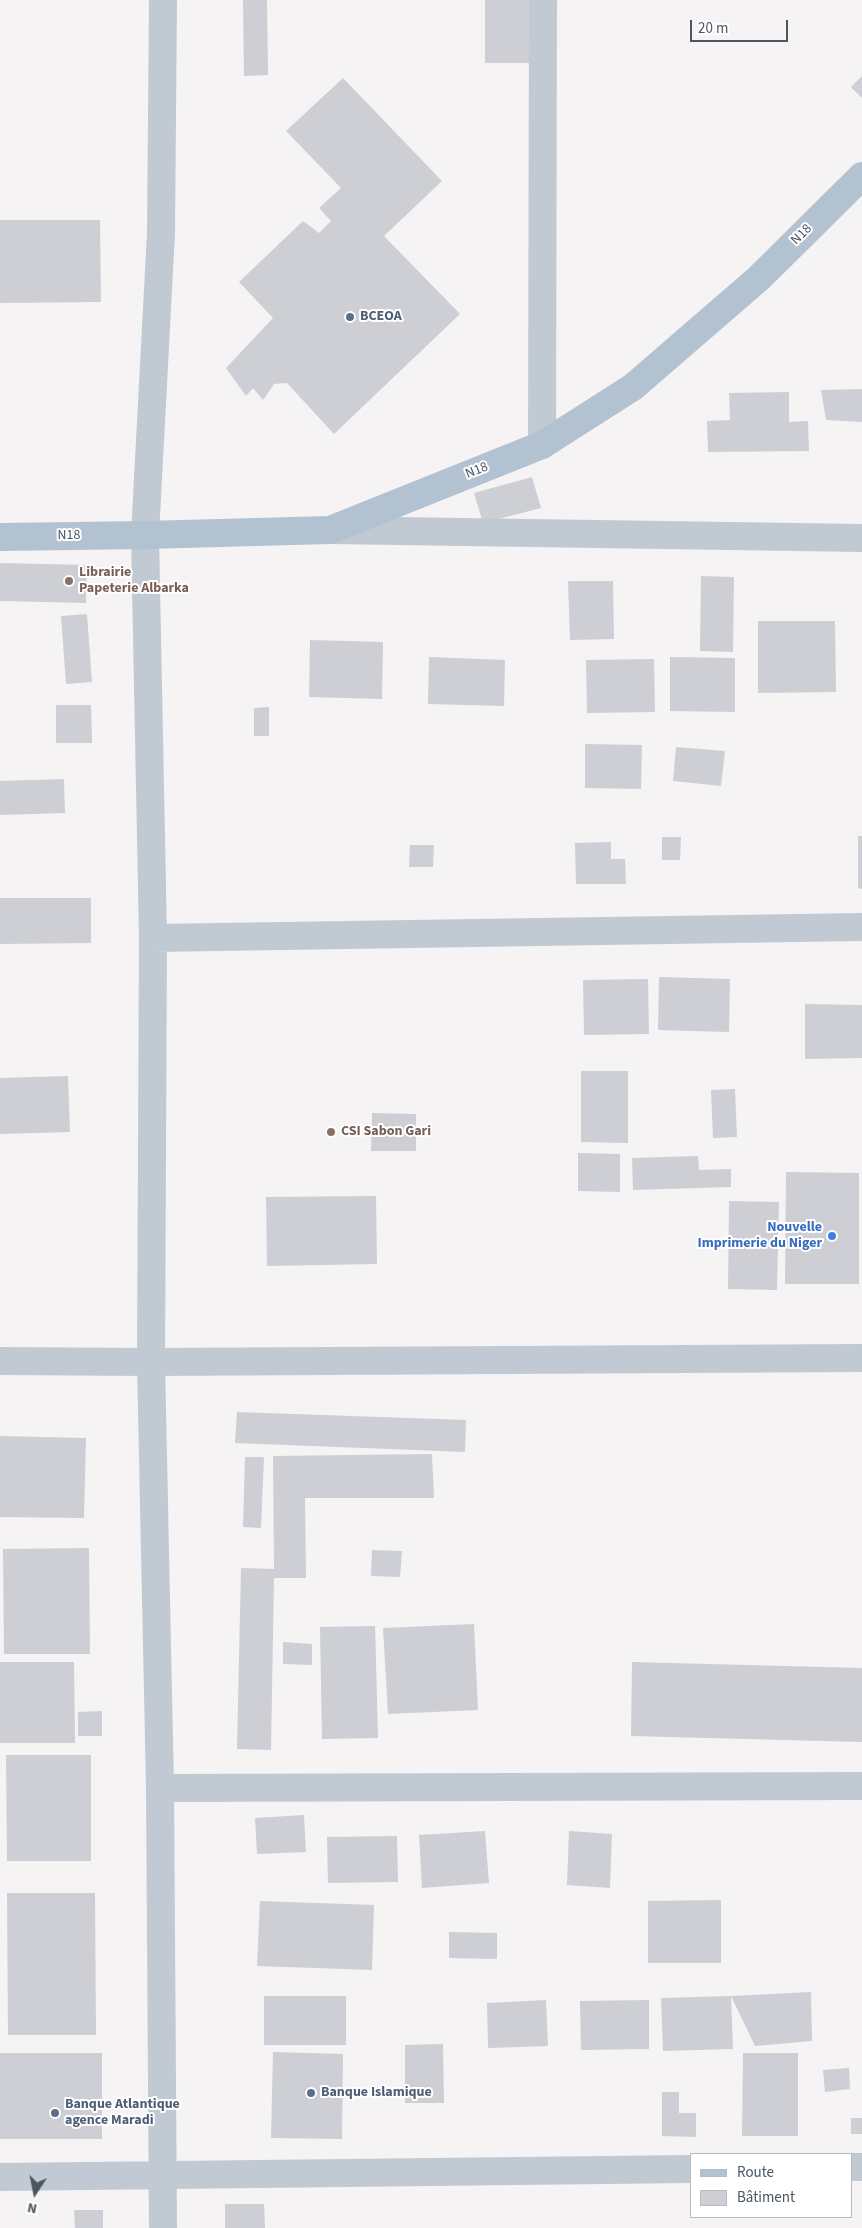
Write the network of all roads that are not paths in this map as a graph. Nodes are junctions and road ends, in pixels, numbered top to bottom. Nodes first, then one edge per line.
1 (163, 0) edge
2 (543, 0) edge
3 (862, 176) edge
4 (542, 445) junction
5 (330, 530) junction
6 (145, 536) junction
7 (0, 537) edge
8 (862, 538) edge
9 (862, 927) edge
10 (153, 938) junction
11 (862, 1358) edge
12 (0, 1361) edge
13 (151, 1362) junction
14 (862, 1786) edge
15 (160, 1788) junction
16 (690, 2169) edge
17 (162, 2174) junction
18 (0, 2177) edge
19 (163, 2228) edge

1 - 6 street
2 - 4 street
3 - 4 main road, N18
4 - 5 main road, N18
5 - 6 main road, N18
5 - 8 street
6 - 7 main road, N18
6 - 10 street
9 - 10 street
10 - 13 street
11 - 13 street
12 - 13 street
13 - 15 street
14 - 15 street
15 - 17 street
16 - 17 street
17 - 18 street
17 - 19 street

